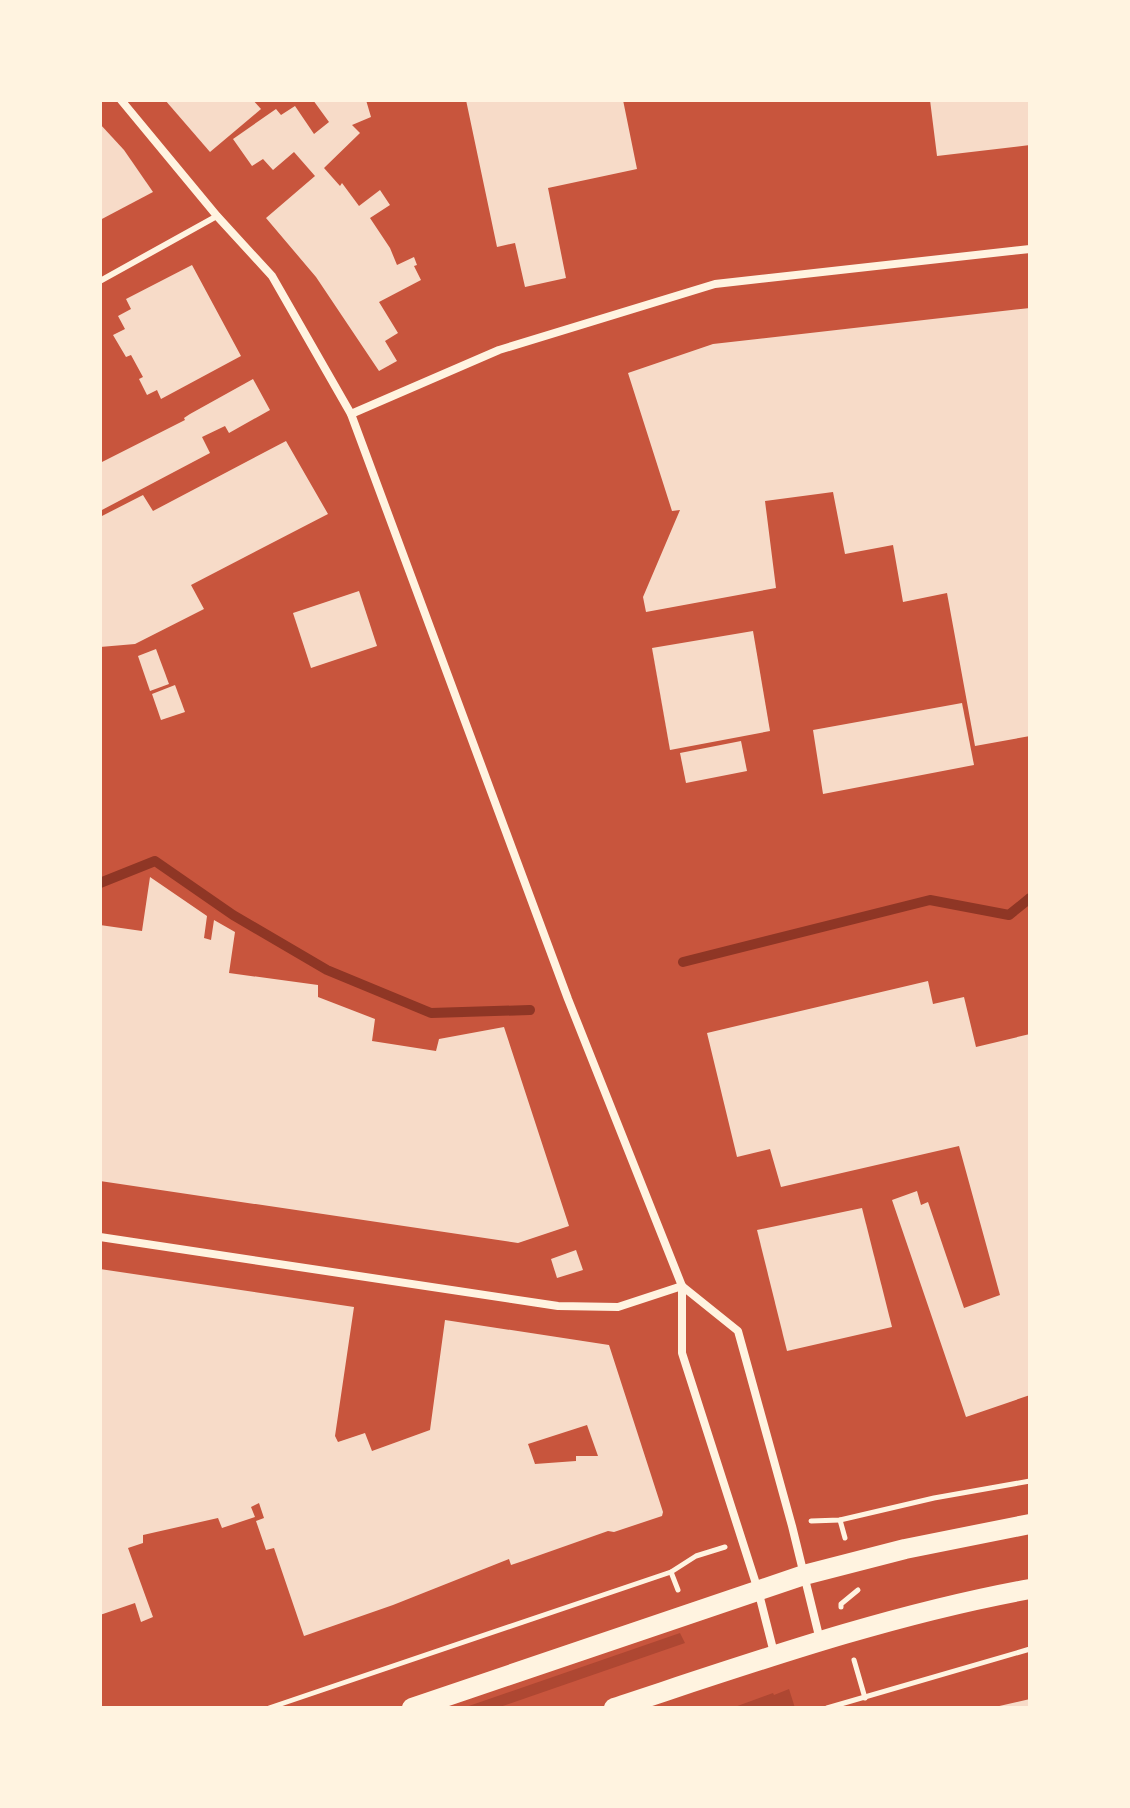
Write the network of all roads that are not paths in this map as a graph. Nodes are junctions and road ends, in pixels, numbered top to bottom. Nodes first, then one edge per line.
1 (121, 100) edge
2 (217, 216) junction
3 (1030, 249) edge
4 (100, 281) edge
5 (351, 414) junction
6 (100, 1237) edge
7 (682, 1286) junction
8 (1030, 1524) edge
9 (804, 1575) junction
10 (1030, 1589) edge
11 (758, 1590) junction
12 (820, 1640) junction
13 (774, 1654) junction
14 (412, 1708) edge
15 (614, 1708) edge

1 - 2 street
2 - 4 lane
2 - 5 street
3 - 5 street
5 - 7 street
6 - 7 street
7 - 9 street
7 - 11 street
8 - 9 main road
9 - 11 main road
9 - 12 street
10 - 12 main road
11 - 13 street
11 - 14 main road
12 - 13 main road
13 - 15 main road

